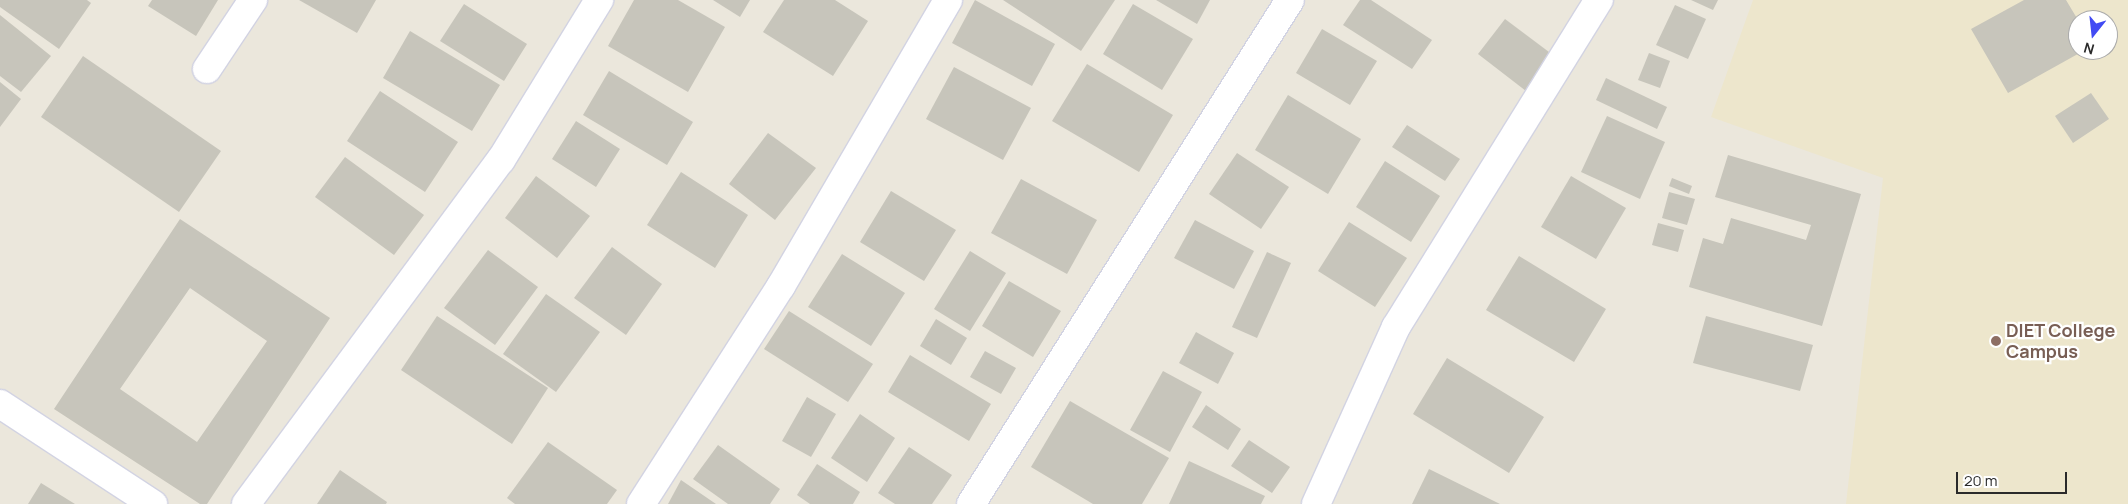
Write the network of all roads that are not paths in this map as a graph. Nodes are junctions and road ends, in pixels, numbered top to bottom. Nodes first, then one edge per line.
1 (253, 0) edge
2 (599, 0) edge
3 (948, 0) edge
4 (1290, 0) edge
5 (1599, 0) edge
6 (206, 69) dead end
7 (0, 404) edge
8 (152, 504) edge
9 (246, 504) edge
10 (641, 504) edge
11 (971, 504) edge
12 (1316, 504) edge

1 - 6 street
2 - 9 street
3 - 10 street
4 - 11 street
5 - 12 street
7 - 8 street

